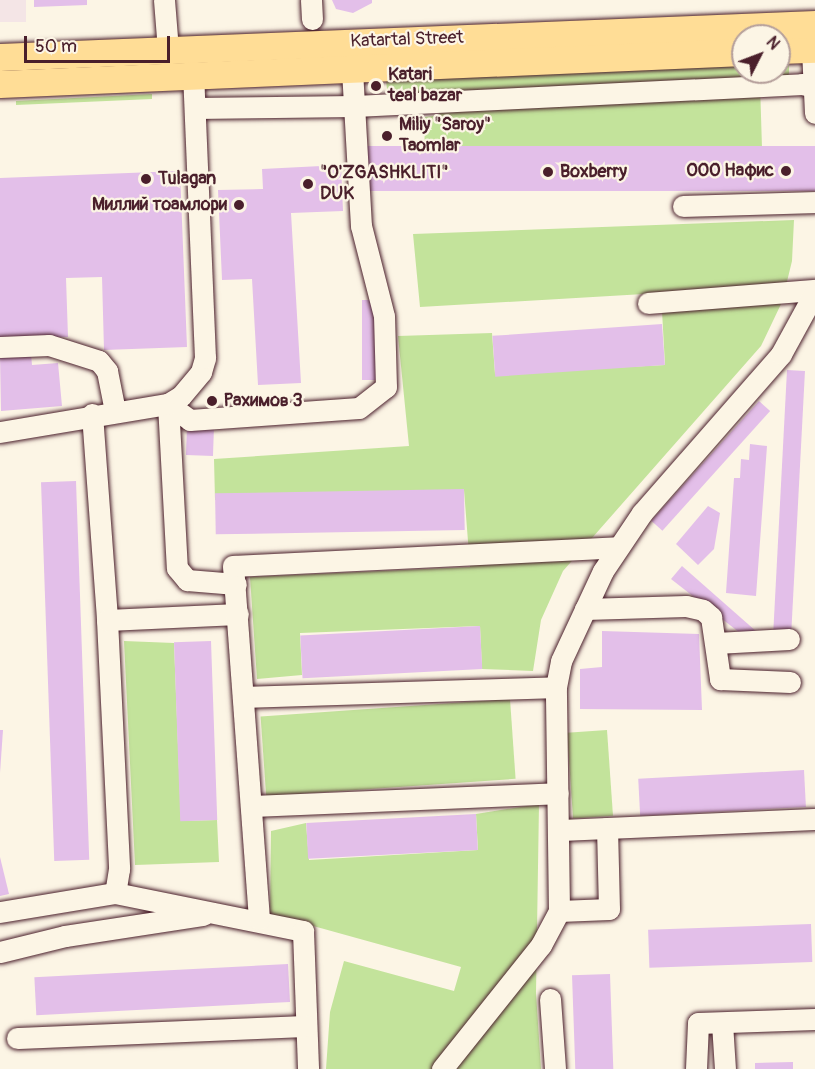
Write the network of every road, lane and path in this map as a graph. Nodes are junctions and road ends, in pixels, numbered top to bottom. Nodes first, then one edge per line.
1 (164, 0) edge
2 (813, 36) edge
3 (791, 45) edge
4 (731, 52) edge
5 (0, 57) edge
6 (181, 63) junction
7 (352, 68) junction
8 (0, 84) edge
9 (814, 87) edge
10 (355, 106) junction
11 (195, 108) junction
12 (815, 113) edge
13 (815, 202) edge
14 (683, 206) dead end
15 (815, 291) edge
16 (648, 303) dead end
17 (0, 346) edge
18 (168, 404) junction
19 (115, 411) junction
20 (92, 414) junction
21 (0, 432) edge
22 (618, 547) junction
23 (236, 584) junction
24 (585, 609) junction
25 (238, 614) junction
26 (107, 620) junction
27 (789, 639) dead end
28 (716, 643) junction
29 (790, 682) dead end
30 (556, 687) junction
31 (244, 697) junction
32 (558, 793) junction
33 (251, 806) junction
34 (815, 819) edge
35 (607, 828) junction
36 (560, 831) junction
37 (115, 892) junction
38 (559, 911) junction
39 (0, 912) edge
40 (221, 912) junction
41 (260, 919) junction
42 (0, 952) edge
43 (550, 999) dead end
44 (815, 1018) edge
45 (723, 1023) junction
46 (306, 1026) junction
47 (17, 1038) dead end
48 (308, 1069) edge
49 (442, 1069) edge
50 (555, 1069) edge
51 (696, 1069) edge
52 (725, 1069) edge

1 - 6 street
2 - 3 main road
2 - 6 main road, Katartal Street
2 - 9 street
4 - 7 main road, Katartal Street
5 - 6 main road, Katartal Street
6 - 7 main road, Katartal Street
6 - 8 main road, Katartal Street
6 - 11 street
7 - 10 street
9 - 10 street
9 - 12 street
10 - 11 street
10 - 18 street
11 - 18 street
13 - 14 street
15 - 16 street
15 - 22 street
17 - 19 street
18 - 19 street
18 - 23 street
19 - 20 street
20 - 21 street
20 - 26 street
22 - 23 street
22 - 24 street
23 - 25 street
24 - 28 street
24 - 30 street
25 - 26 street
25 - 31 street
26 - 37 street
27 - 28 street
28 - 29 street
30 - 31 street
30 - 32 street
31 - 33 street
32 - 33 street
32 - 36 street
33 - 41 street
34 - 35 street
35 - 36 street
35 - 38 street
36 - 38 street
37 - 39 street
37 - 40 street
38 - 49 street
40 - 41 street
40 - 42 street
41 - 46 street
43 - 50 street
44 - 45 street
45 - 51 street
45 - 52 street
46 - 47 street
46 - 48 street

